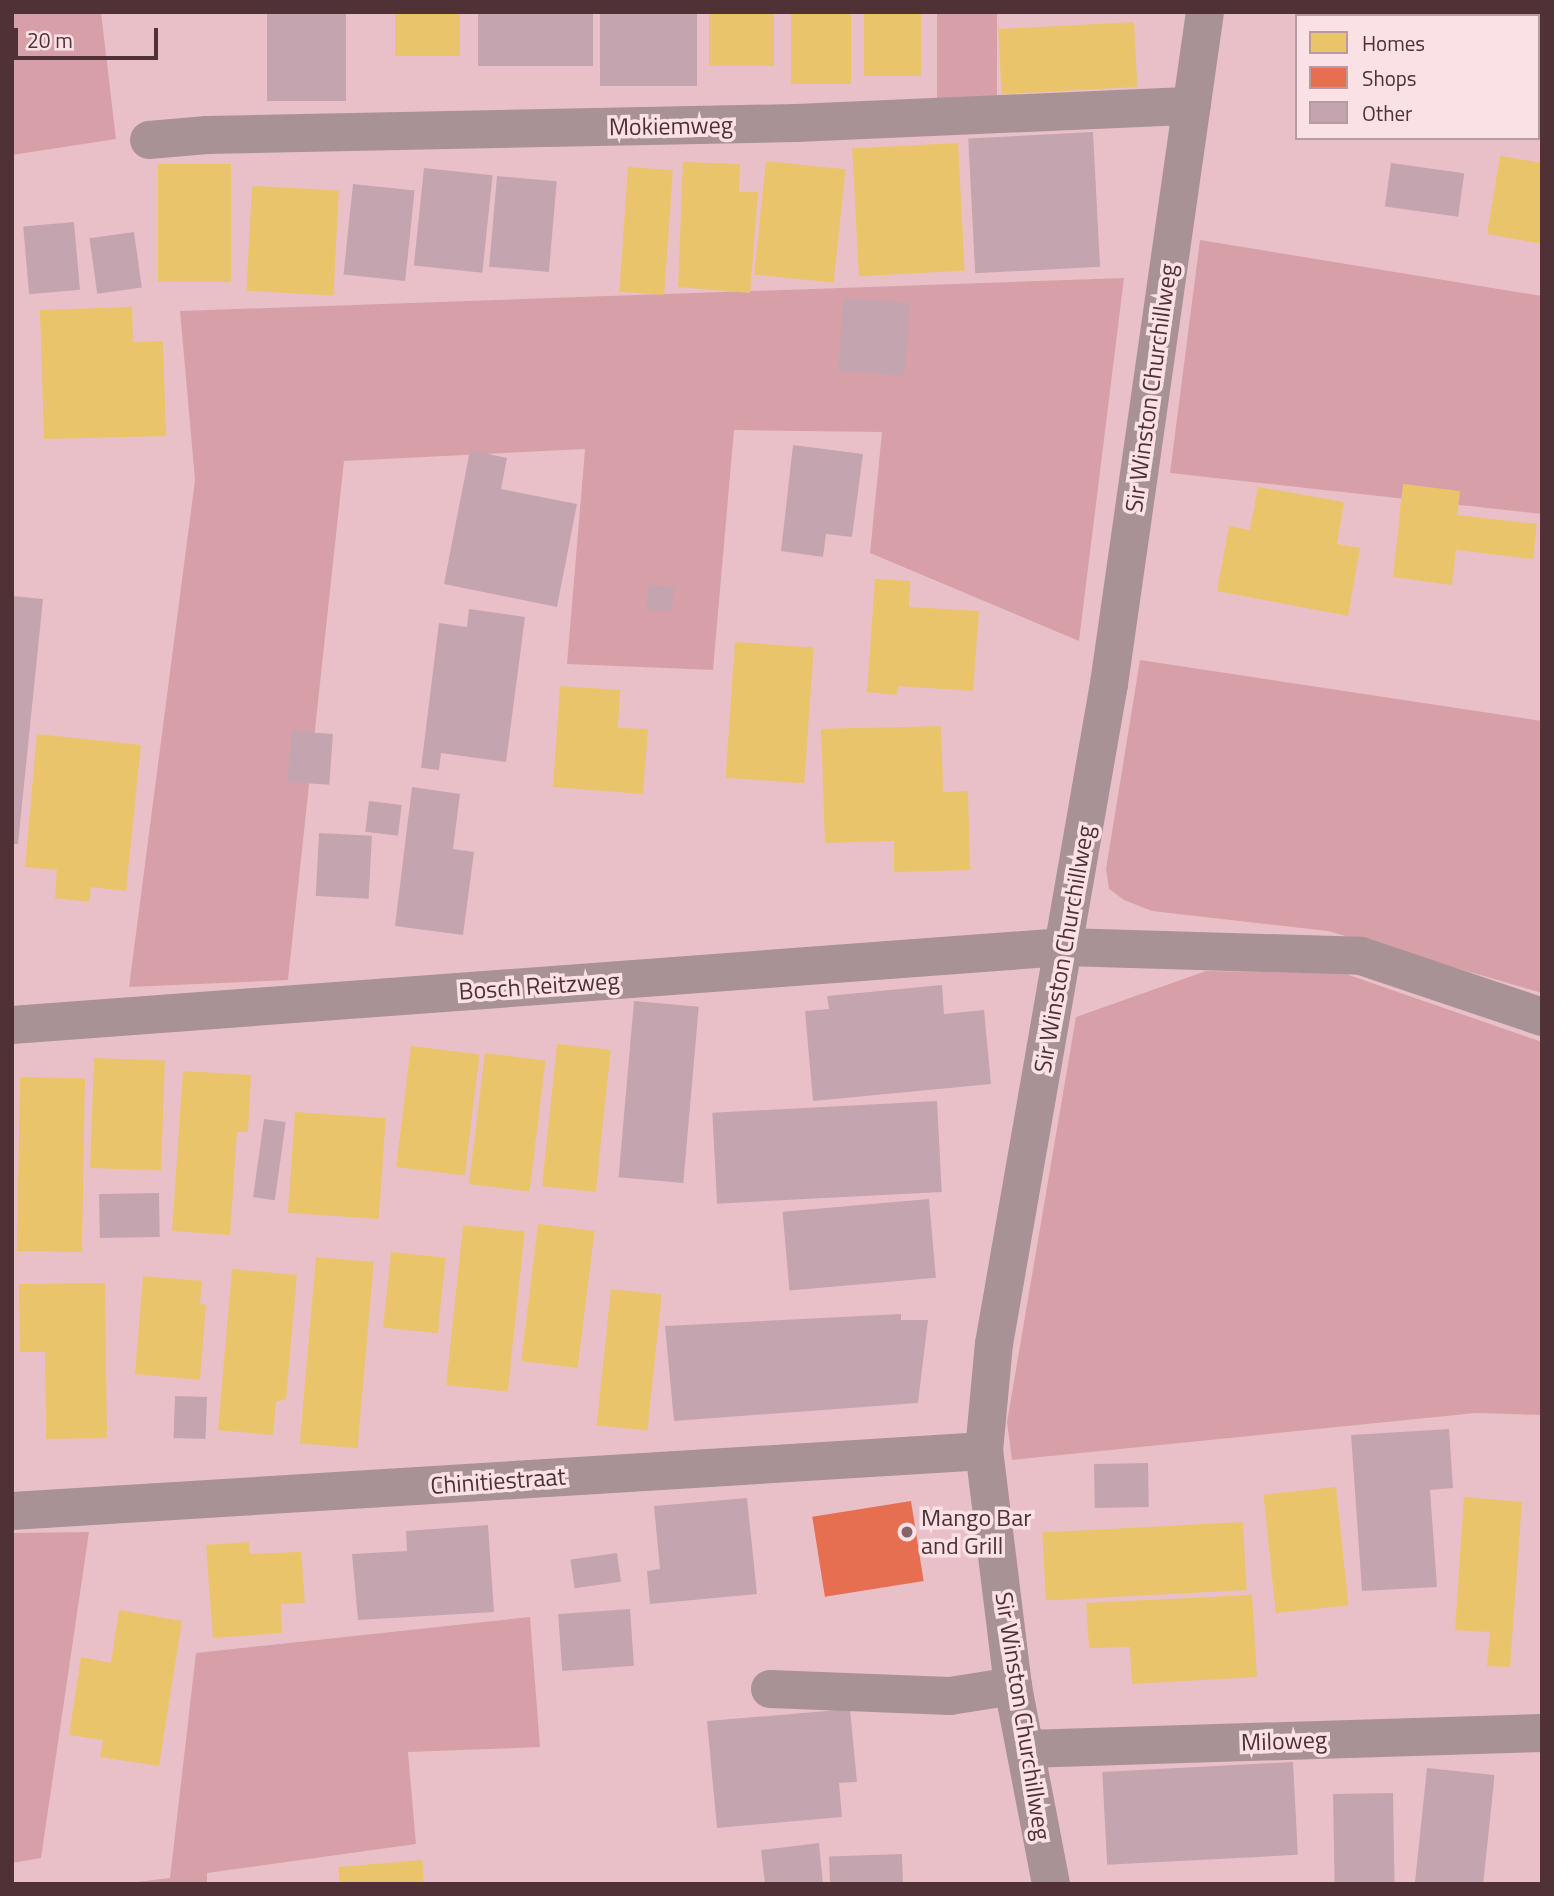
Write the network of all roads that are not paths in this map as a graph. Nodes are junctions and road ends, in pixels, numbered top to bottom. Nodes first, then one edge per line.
1 (1205, 12) edge
2 (1192, 106) junction
3 (149, 140) dead end
4 (1065, 947) junction
5 (1542, 1017) edge
6 (12, 1025) edge
7 (984, 1451) junction
8 (12, 1511) edge
9 (1013, 1686) junction
10 (770, 1689) dead end
11 (1542, 1733) edge
12 (1026, 1749) junction
13 (1051, 1884) edge

1 - 2 street, Sir Winston Churchillweg
2 - 3 street, Mokiemweg
2 - 4 street, Sir Winston Churchillweg
4 - 5 street, Bosch Reitzweg
4 - 6 street, Bosch Reitzweg
4 - 7 street, Sir Winston Churchillweg
7 - 8 street, Chinitiestraat
7 - 9 street, Sir Winston Churchillweg
9 - 10 street
9 - 12 street, Sir Winston Churchillweg
11 - 12 street, Miloweg
12 - 13 street, Sir Winston Churchillweg

